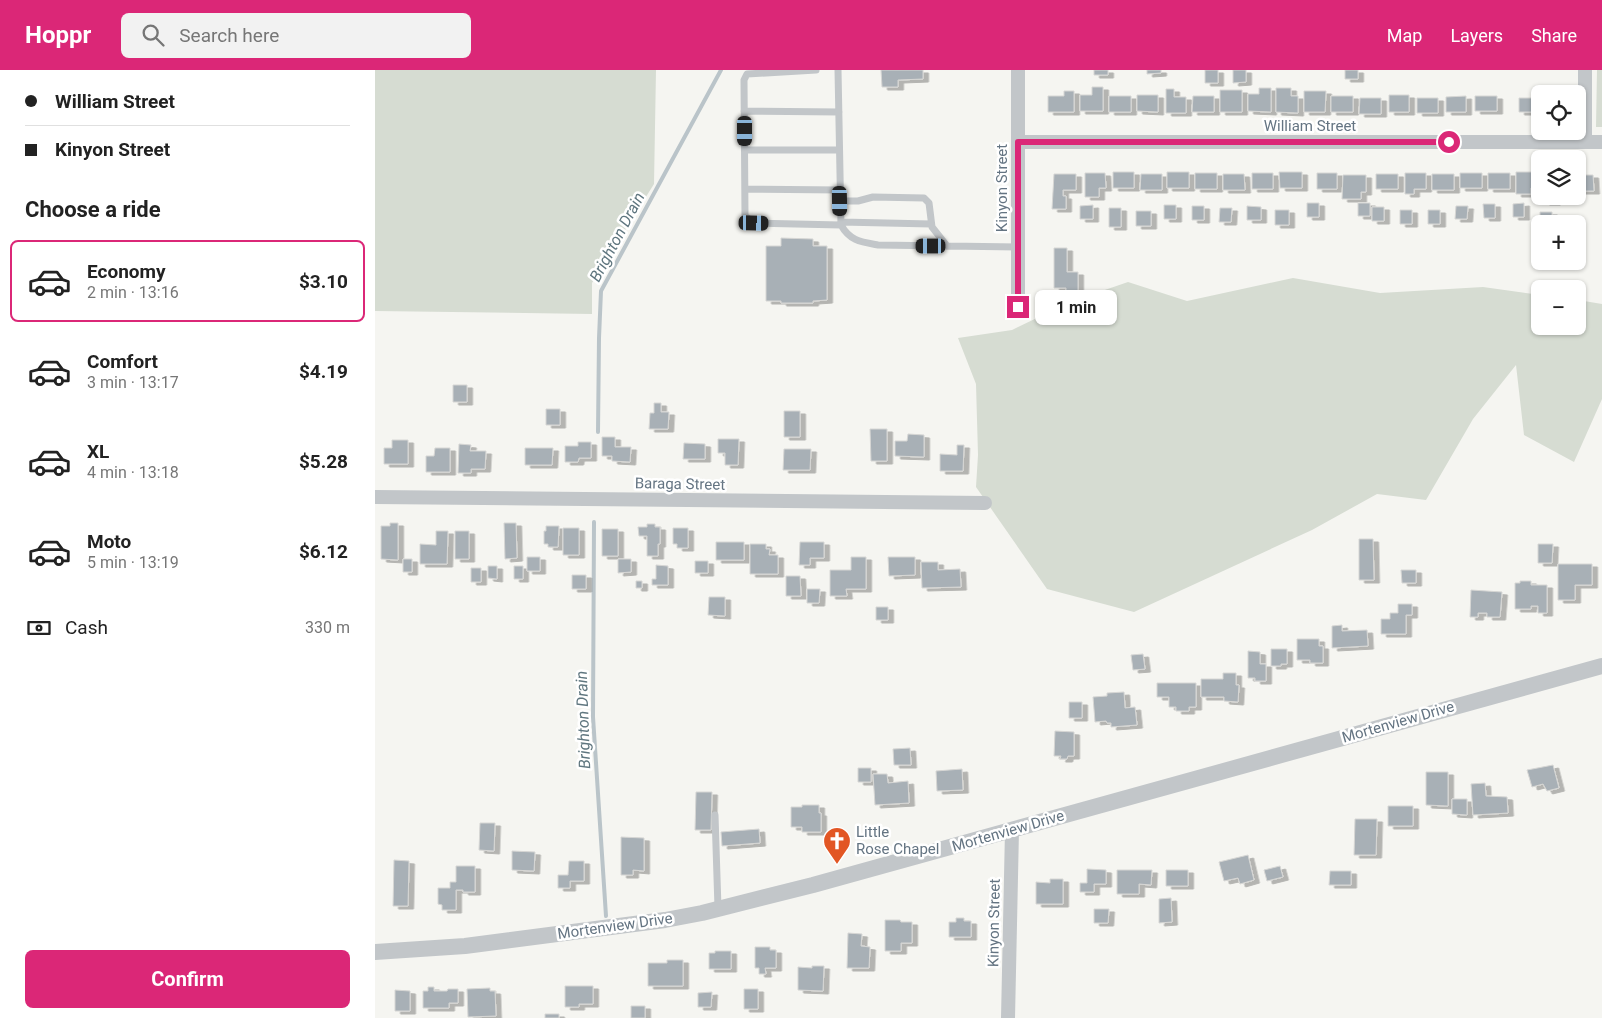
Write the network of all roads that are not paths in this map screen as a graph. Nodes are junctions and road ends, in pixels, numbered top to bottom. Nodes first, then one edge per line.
1 (816, 70) edge
2 (838, 70) edge
3 (1018, 70) edge
4 (1585, 70) edge
5 (744, 111) junction
6 (839, 112) junction
7 (1018, 142) junction
8 (1585, 142) junction
9 (1602, 142) edge
10 (745, 150) junction
11 (839, 150) junction
12 (745, 189) junction
13 (840, 190) junction
14 (840, 201) junction
15 (841, 223) junction
16 (931, 224) junction
17 (947, 246) junction
18 (1018, 247) junction
19 (1018, 307) dead end
20 (375, 498) edge
21 (985, 503) dead end
22 (1602, 666) edge
23 (715, 815) dead end
24 (1012, 830) junction
25 (718, 908) junction
26 (375, 952) edge
27 (1008, 1018) edge

1 - 5 lane
2 - 6 lane
3 - 7 street, Kinyon Street
4 - 8 street
5 - 6 lane
5 - 10 lane
6 - 11 lane
7 - 8 street, William Street
7 - 18 street, Kinyon Street
8 - 9 street, William Street
10 - 11 lane
10 - 12 lane
11 - 13 lane
12 - 13 lane
12 - 15 lane
13 - 14 lane
14 - 15 lane
14 - 16 lane
15 - 16 lane
15 - 17 lane
16 - 17 lane
17 - 18 lane
18 - 19 street, Kinyon Street
20 - 21 street, Baraga Street
22 - 24 street, Mortenview Drive
23 - 25 lane
24 - 25 street, Mortenview Drive
24 - 27 street, Kinyon Street
25 - 26 street, Mortenview Drive

